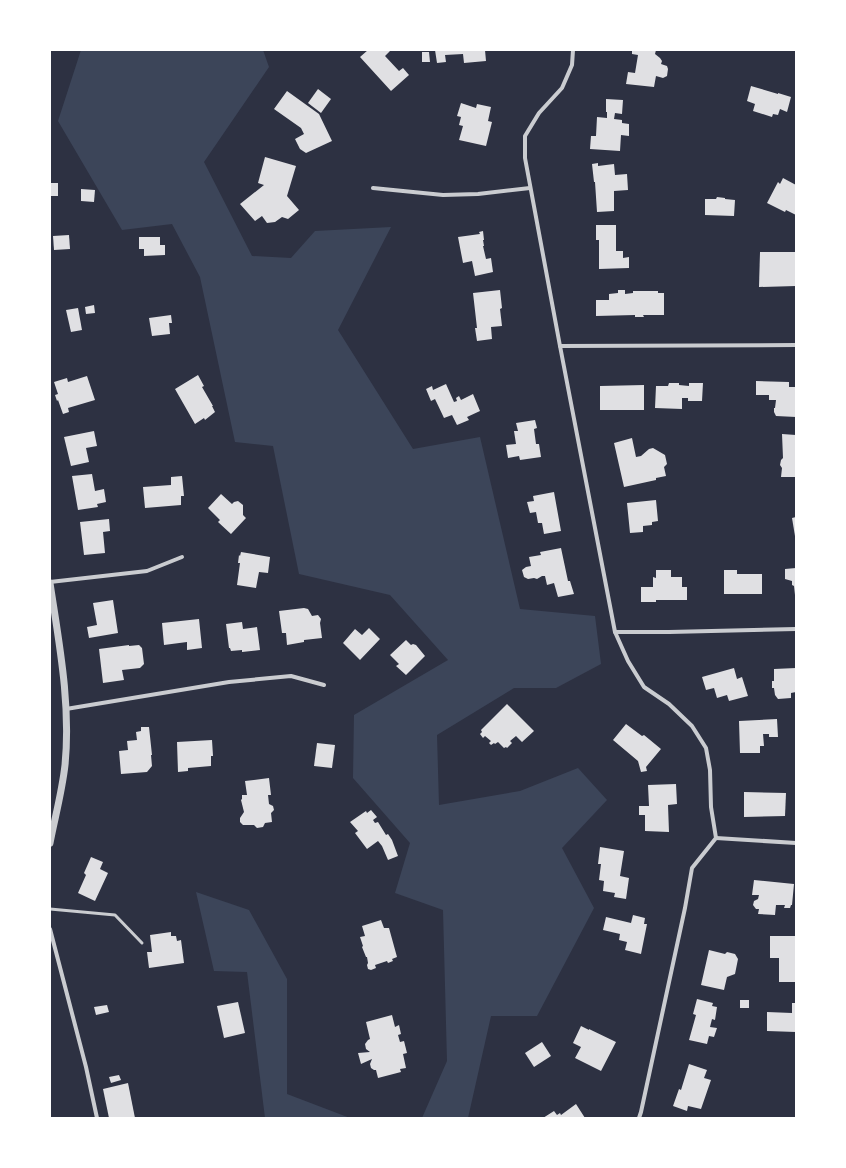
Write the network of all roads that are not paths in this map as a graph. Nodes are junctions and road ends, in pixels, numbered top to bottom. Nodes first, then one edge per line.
1 (573, 50) edge
2 (373, 188) dead end
3 (530, 188) junction
4 (796, 345) edge
5 (560, 346) junction
6 (182, 557) dead end
7 (50, 582) edge
8 (796, 629) edge
9 (615, 632) junction
10 (324, 685) dead end
11 (66, 709) junction
12 (716, 838) junction
13 (50, 843) edge
14 (796, 843) edge
15 (50, 909) edge
16 (50, 929) edge
17 (142, 943) dead end
18 (97, 1118) edge
19 (639, 1118) edge

1 - 3 street
2 - 3 street
3 - 5 street
4 - 5 street
5 - 9 street
6 - 7 street
7 - 11 street
8 - 9 street
9 - 12 street
10 - 11 street
11 - 13 street
12 - 14 street
12 - 19 street
15 - 17 lane
16 - 18 street

